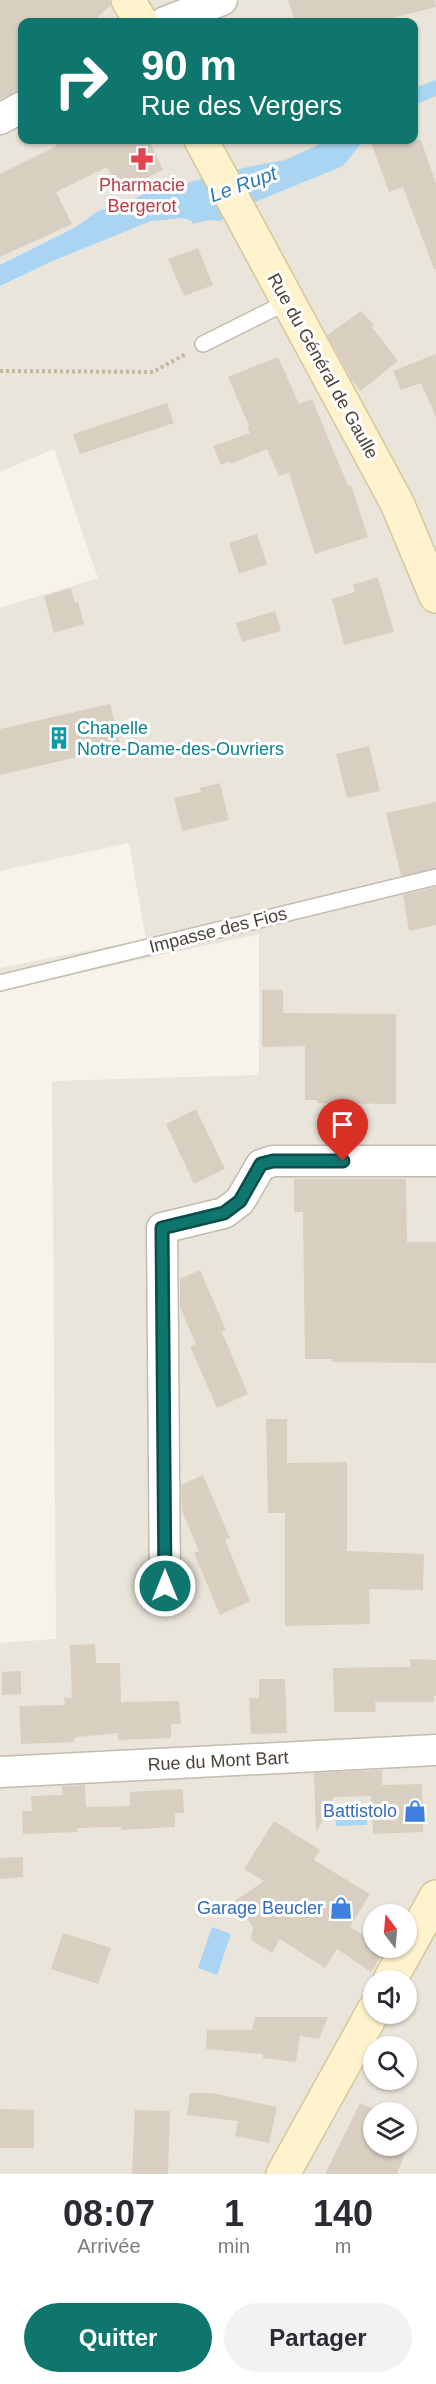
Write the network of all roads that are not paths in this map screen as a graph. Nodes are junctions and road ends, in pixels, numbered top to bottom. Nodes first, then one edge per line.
1 (128, 0) edge
2 (222, 0) edge
3 (139, 18) edge
4 (175, 18) edge
5 (18, 109) edge
6 (0, 119) edge
7 (207, 152) edge
8 (288, 301) junction
9 (203, 344) road end
10 (436, 596) edge
11 (436, 877) edge
12 (0, 983) edge
13 (436, 1161) edge
14 (165, 1586) dead end
15 (436, 1750) edge
16 (0, 1772) edge
17 (436, 1897) edge
18 (396, 1970) edge
19 (366, 2024) edge
20 (283, 2174) edge

1 - 3 main road
2 - 4 street
5 - 6 street
7 - 8 main road, Rue du Général de Gaulle
8 - 9 lane
8 - 10 main road, Rue du Général de Gaulle
11 - 12 lane, Impasse des Fios
13 - 14 street
15 - 16 street, Rue du Mont Bart
17 - 18 main road
19 - 20 main road

